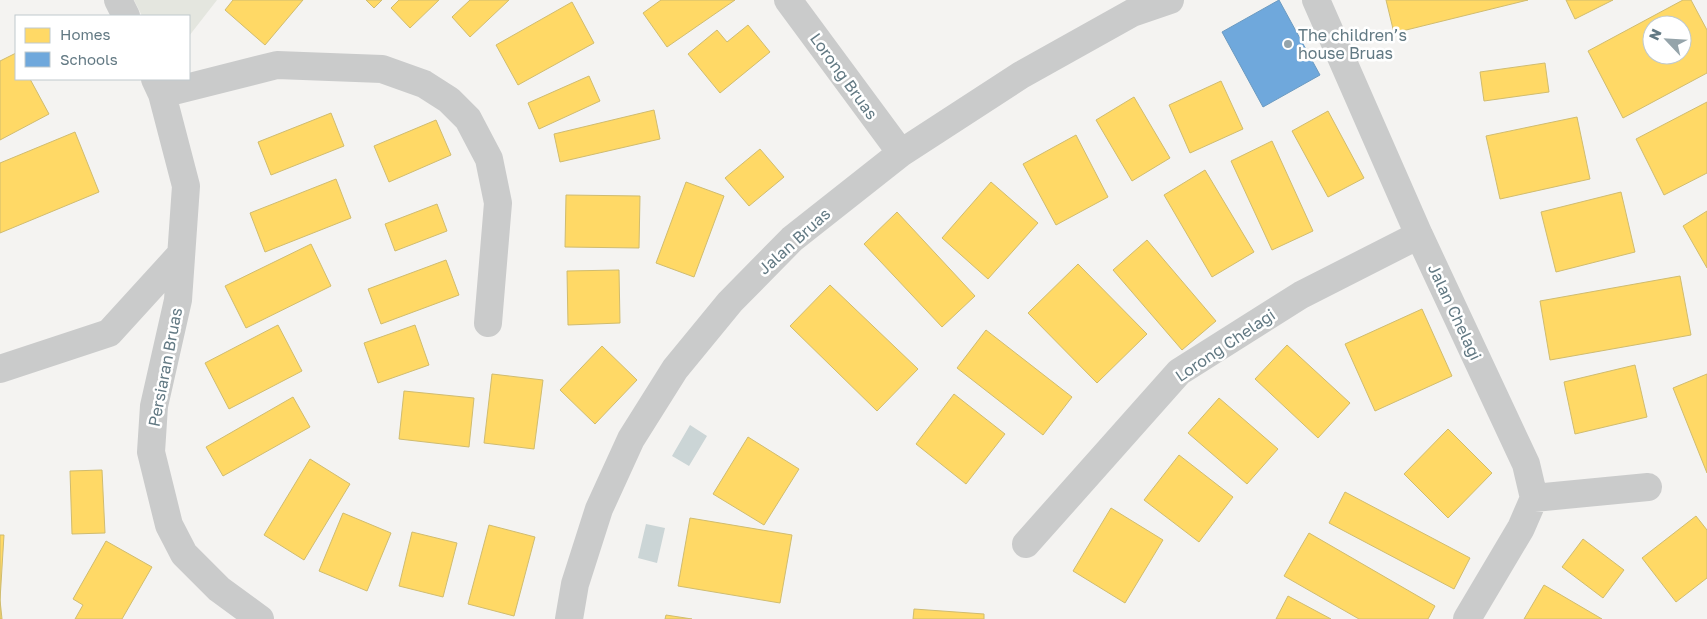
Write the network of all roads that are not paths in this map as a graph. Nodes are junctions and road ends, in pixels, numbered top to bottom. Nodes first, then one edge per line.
1 (118, 0) edge
2 (788, 0) edge
3 (1170, 0) edge
4 (1316, 0) edge
5 (126, 15) edge
6 (159, 86) edge
7 (901, 153) junction
8 (1419, 235) junction
9 (181, 254) junction
10 (488, 323) dead end
11 (0, 368) edge
12 (1648, 487) dead end
13 (1534, 498) junction
14 (1026, 544) dead end
15 (260, 619) edge
16 (570, 619) edge
17 (1468, 619) edge

1 - 5 street
2 - 7 street, Lorong Bruas
3 - 7 street, Jalan Bruas
4 - 8 street, Jalan Chelagi
6 - 9 street, Persiaran Bruas
6 - 10 street
7 - 16 street, Jalan Bruas
8 - 13 street, Jalan Chelagi
8 - 14 street, Lorong Chelagi
9 - 11 street
9 - 15 street, Persiaran Bruas
12 - 13 street
13 - 17 street

